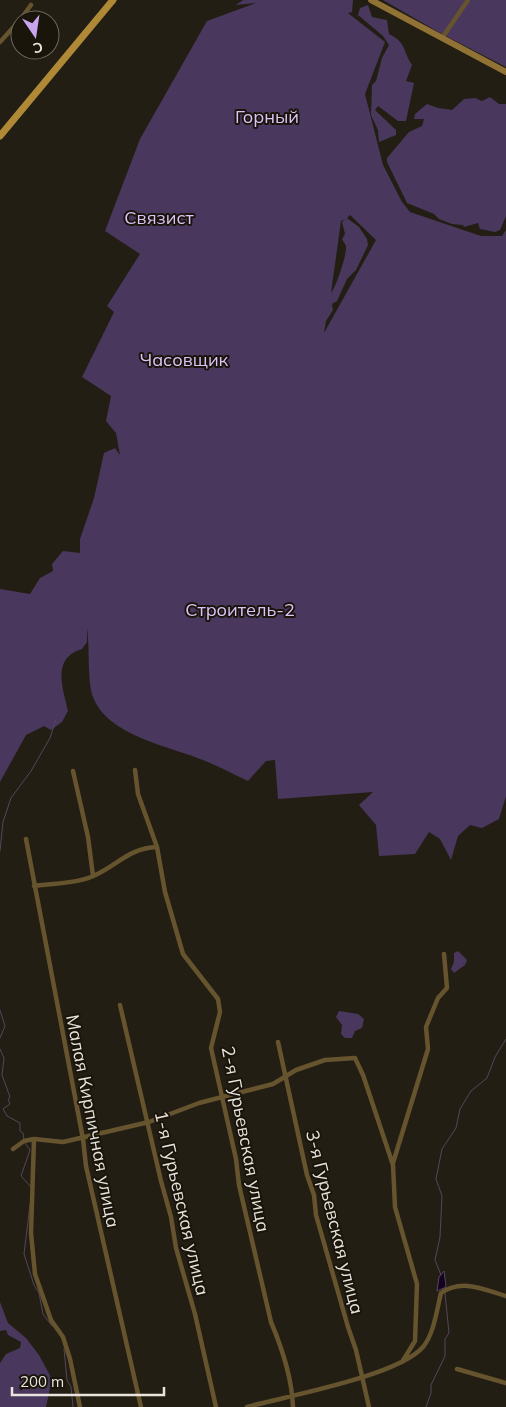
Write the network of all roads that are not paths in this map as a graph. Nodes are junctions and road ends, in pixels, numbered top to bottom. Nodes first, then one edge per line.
1 (113, 0) edge
2 (371, 0) edge
3 (468, 0) edge
4 (31, 5) dead end
5 (27, 10) edge
6 (10, 31) edge
7 (442, 38) junction
8 (0, 42) edge
9 (506, 72) edge
10 (0, 136) edge
11 (135, 770) dead end
12 (73, 771) dead end
13 (26, 839) dead end
14 (157, 847) junction
15 (93, 876) junction
16 (34, 886) junction
17 (444, 954) dead end
18 (120, 1005) dead end
19 (278, 1042) dead end
20 (285, 1075) junction
21 (222, 1097) junction
22 (148, 1122) junction
23 (34, 1139) junction
24 (83, 1139) junction
25 (13, 1149) dead end
26 (392, 1165) junction
27 (506, 1296) edge
28 (402, 1362) junction
29 (457, 1369) dead end
30 (361, 1377) junction
31 (506, 1383) edge
32 (292, 1395) junction
33 (80, 1407) edge
34 (142, 1407) edge
35 (216, 1407) edge
36 (247, 1407) edge
37 (293, 1407) edge
38 (369, 1407) edge

1 - 10 main road
2 - 7 main road
3 - 7 street
4 - 5 street
6 - 8 street
7 - 9 main road
11 - 14 street, 2-я Гурьевская улица
12 - 15 street
13 - 16 street, Малая Кирпичная улица
14 - 15 street
14 - 21 street, 2-я Гурьевская улица
15 - 16 street
16 - 24 street, Малая Кирпичная улица
17 - 26 street
18 - 22 street, 1-я Гурьевская улица
19 - 20 street, 3-я Гурьевская улица
20 - 21 street
20 - 26 street
20 - 30 street, 3-я Гурьевская улица
21 - 22 street
21 - 32 street, 2-я Гурьевская улица
22 - 24 street
22 - 35 street, 1-я Гурьевская улица
23 - 24 street
23 - 25 street
23 - 33 street
24 - 34 street, Малая Кирпичная улица
26 - 28 street
27 - 28 street
28 - 30 street
29 - 31 street
30 - 32 street
30 - 38 street, 3-я Гурьевская улица
32 - 36 street
32 - 37 street, 2-я Гурьевская улица

